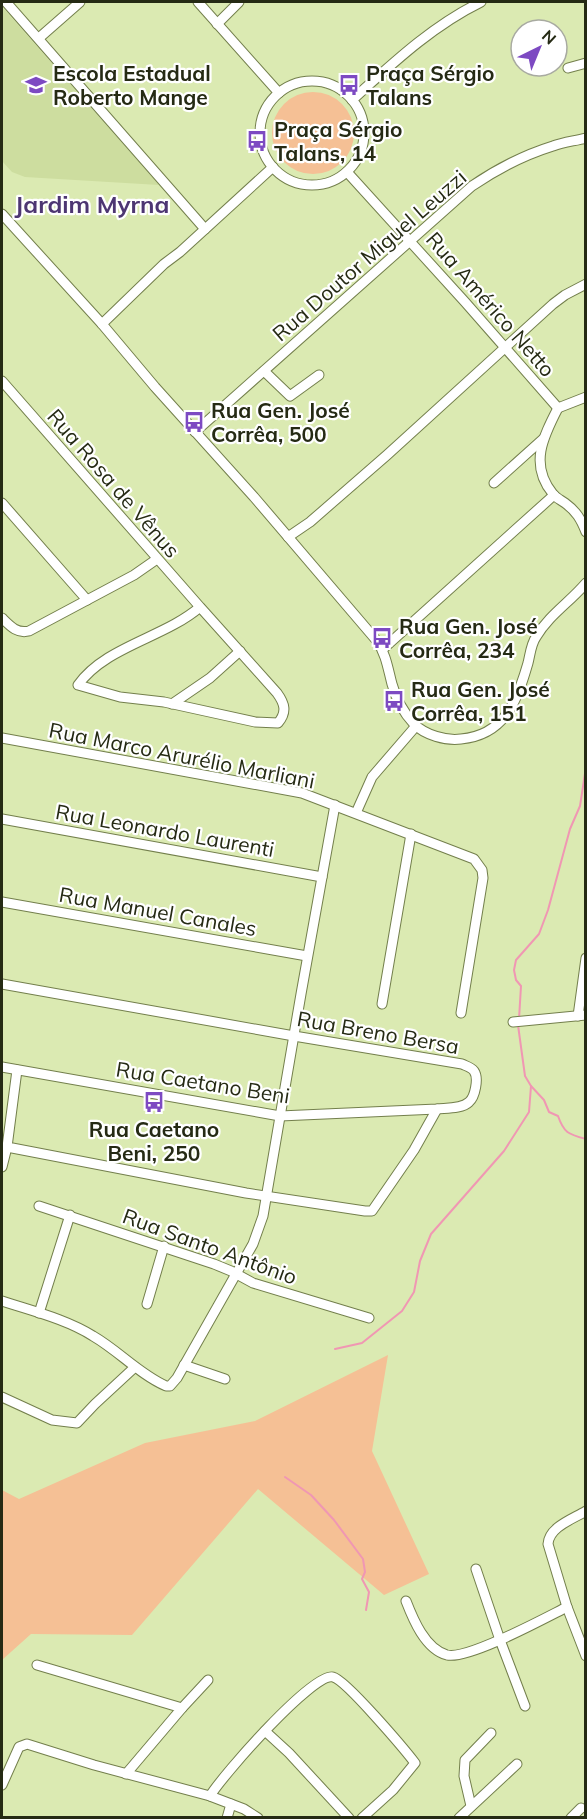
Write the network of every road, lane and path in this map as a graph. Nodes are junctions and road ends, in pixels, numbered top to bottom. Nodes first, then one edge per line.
1 (6, 2) edge
2 (80, 2) edge
3 (198, 2) edge
4 (239, 2) edge
5 (481, 2) edge
6 (217, 24) junction
7 (39, 38) junction
8 (585, 63) edge
9 (569, 68) edge
10 (279, 93) junction
11 (352, 100) junction
12 (585, 138) edge
13 (273, 167) junction
14 (347, 172) junction
15 (2, 214) edge
16 (205, 229) junction
17 (412, 242) junction
18 (585, 284) edge
19 (102, 324) junction
20 (505, 348) junction
21 (264, 371) junction
22 (319, 375) dead end
23 (2, 381) edge
24 (585, 397) edge
25 (558, 408) junction
26 (195, 432) junction
27 (543, 439) junction
28 (494, 483) dead end
29 (554, 495) junction
30 (2, 502) edge
31 (585, 532) edge
32 (288, 537) junction
33 (157, 559) junction
34 (585, 583) edge
35 (87, 600) junction
36 (200, 607) junction
37 (2, 618) edge
38 (383, 649) junction
39 (240, 651) junction
40 (172, 704) junction
41 (416, 726) junction
42 (2, 738) edge
43 (335, 805) junction
44 (356, 813) junction
45 (2, 819) edge
46 (411, 834) junction
47 (322, 877) junction
48 (2, 902) edge
49 (307, 956) junction
50 (585, 958) edge
51 (2, 984) edge
52 (382, 1004) dead end
53 (461, 1013) dead end
54 (582, 1015) edge
55 (518, 1022) dead end
56 (294, 1036) junction
57 (2, 1067) edge
58 (17, 1070) junction
59 (436, 1109) junction
60 (280, 1116) junction
61 (7, 1147) junction
62 (2, 1167) edge
63 (267, 1196) junction
64 (39, 1206) dead end
65 (69, 1215) junction
66 (164, 1246) junction
67 (236, 1274) junction
68 (2, 1301) edge
69 (147, 1304) dead end
70 (39, 1313) junction
71 (369, 1318) dead end
72 (184, 1365) junction
73 (135, 1367) junction
74 (225, 1379) dead end
75 (2, 1397) edge
76 (585, 1511) edge
77 (476, 1569) dead end
78 (406, 1601) dead end
79 (567, 1607) junction
80 (500, 1640) junction
81 (585, 1656) edge
82 (37, 1665) dead end
83 (208, 1680) dead end
84 (525, 1706) dead end
85 (183, 1708) junction
86 (265, 1731) junction
87 (491, 1732) dead end
88 (517, 1764) dead end
89 (126, 1774) junction
90 (2, 1785) edge
91 (210, 1796) junction
92 (231, 1804) junction
93 (471, 1806) junction
94 (582, 1808) dead end
95 (227, 1818) edge
96 (258, 1818) edge
97 (349, 1818) edge
98 (362, 1818) edge
99 (459, 1818) edge
100 (571, 1818) edge

1 - 7 street
2 - 7 street
3 - 6 street
4 - 6 street
5 - 11 street
6 - 10 street
7 - 16 street
8 - 9 street
10 - 11 street
10 - 13 street
11 - 14 street
12 - 17 street, Rua Doutor Miguel Leuzzi
13 - 14 street
13 - 16 street
14 - 17 street, Rua Américo Netto
15 - 19 street
16 - 19 street
17 - 20 street, Rua Américo Netto
17 - 21 street, Rua Doutor Miguel Leuzzi
18 - 20 street
19 - 26 street
20 - 25 street, Rua Américo Netto
20 - 32 street
21 - 22 street
21 - 26 street, Rua Doutor Miguel Leuzzi
23 - 33 street, Rua Rosa de Vênus
24 - 25 street
25 - 27 street
26 - 32 street
27 - 28 street
27 - 29 street
29 - 31 street
29 - 38 street
30 - 35 street
32 - 38 street
33 - 35 street
33 - 36 street, Rua Rosa de Vênus
34 - 41 street
35 - 37 street
36 - 39 street, Rua Rosa de Vênus
36 - 40 street, Rua Rosa de Vênus
38 - 41 street
39 - 40 street
39 - 40 street, Rua Rosa de Vênus
41 - 44 street
42 - 43 street, Rua Marco Arurélio Marliani
43 - 44 street, Rua Marco Arurélio Marliani
43 - 47 street
44 - 46 street, Rua Marco Arurélio Marliani
45 - 47 street, Rua Leonardo Laurenti
46 - 52 street
46 - 53 street, Rua Marco Arurélio Marliani
47 - 49 street
48 - 49 street, Rua Manuel Canales
49 - 56 street
50 - 54 street
51 - 56 street, Rua Breno Bersa
54 - 55 street
56 - 59 street, Rua Breno Bersa
56 - 60 street
57 - 58 street, Rua Caetano Beni
58 - 60 street, Rua Caetano Beni
58 - 61 street
59 - 60 street, Rua Caetano Beni
59 - 63 street
60 - 63 street
61 - 62 street
61 - 63 street
63 - 67 street
64 - 65 street, Rua Santo Antônio
65 - 66 street, Rua Santo Antônio
65 - 70 street
66 - 67 street, Rua Santo Antônio
66 - 69 street
67 - 71 street, Rua Santo Antônio
67 - 72 street
68 - 70 street
70 - 73 street
72 - 73 street
72 - 74 street
73 - 75 street
76 - 79 street
77 - 80 street
78 - 80 street
79 - 80 street
79 - 81 street
80 - 84 street
82 - 85 street
83 - 85 street
85 - 89 street
86 - 91 street
86 - 97 street
86 - 98 street
87 - 93 street
88 - 93 street
89 - 90 street
89 - 91 street
91 - 92 street
92 - 95 street
92 - 96 street
93 - 99 street
94 - 100 street

